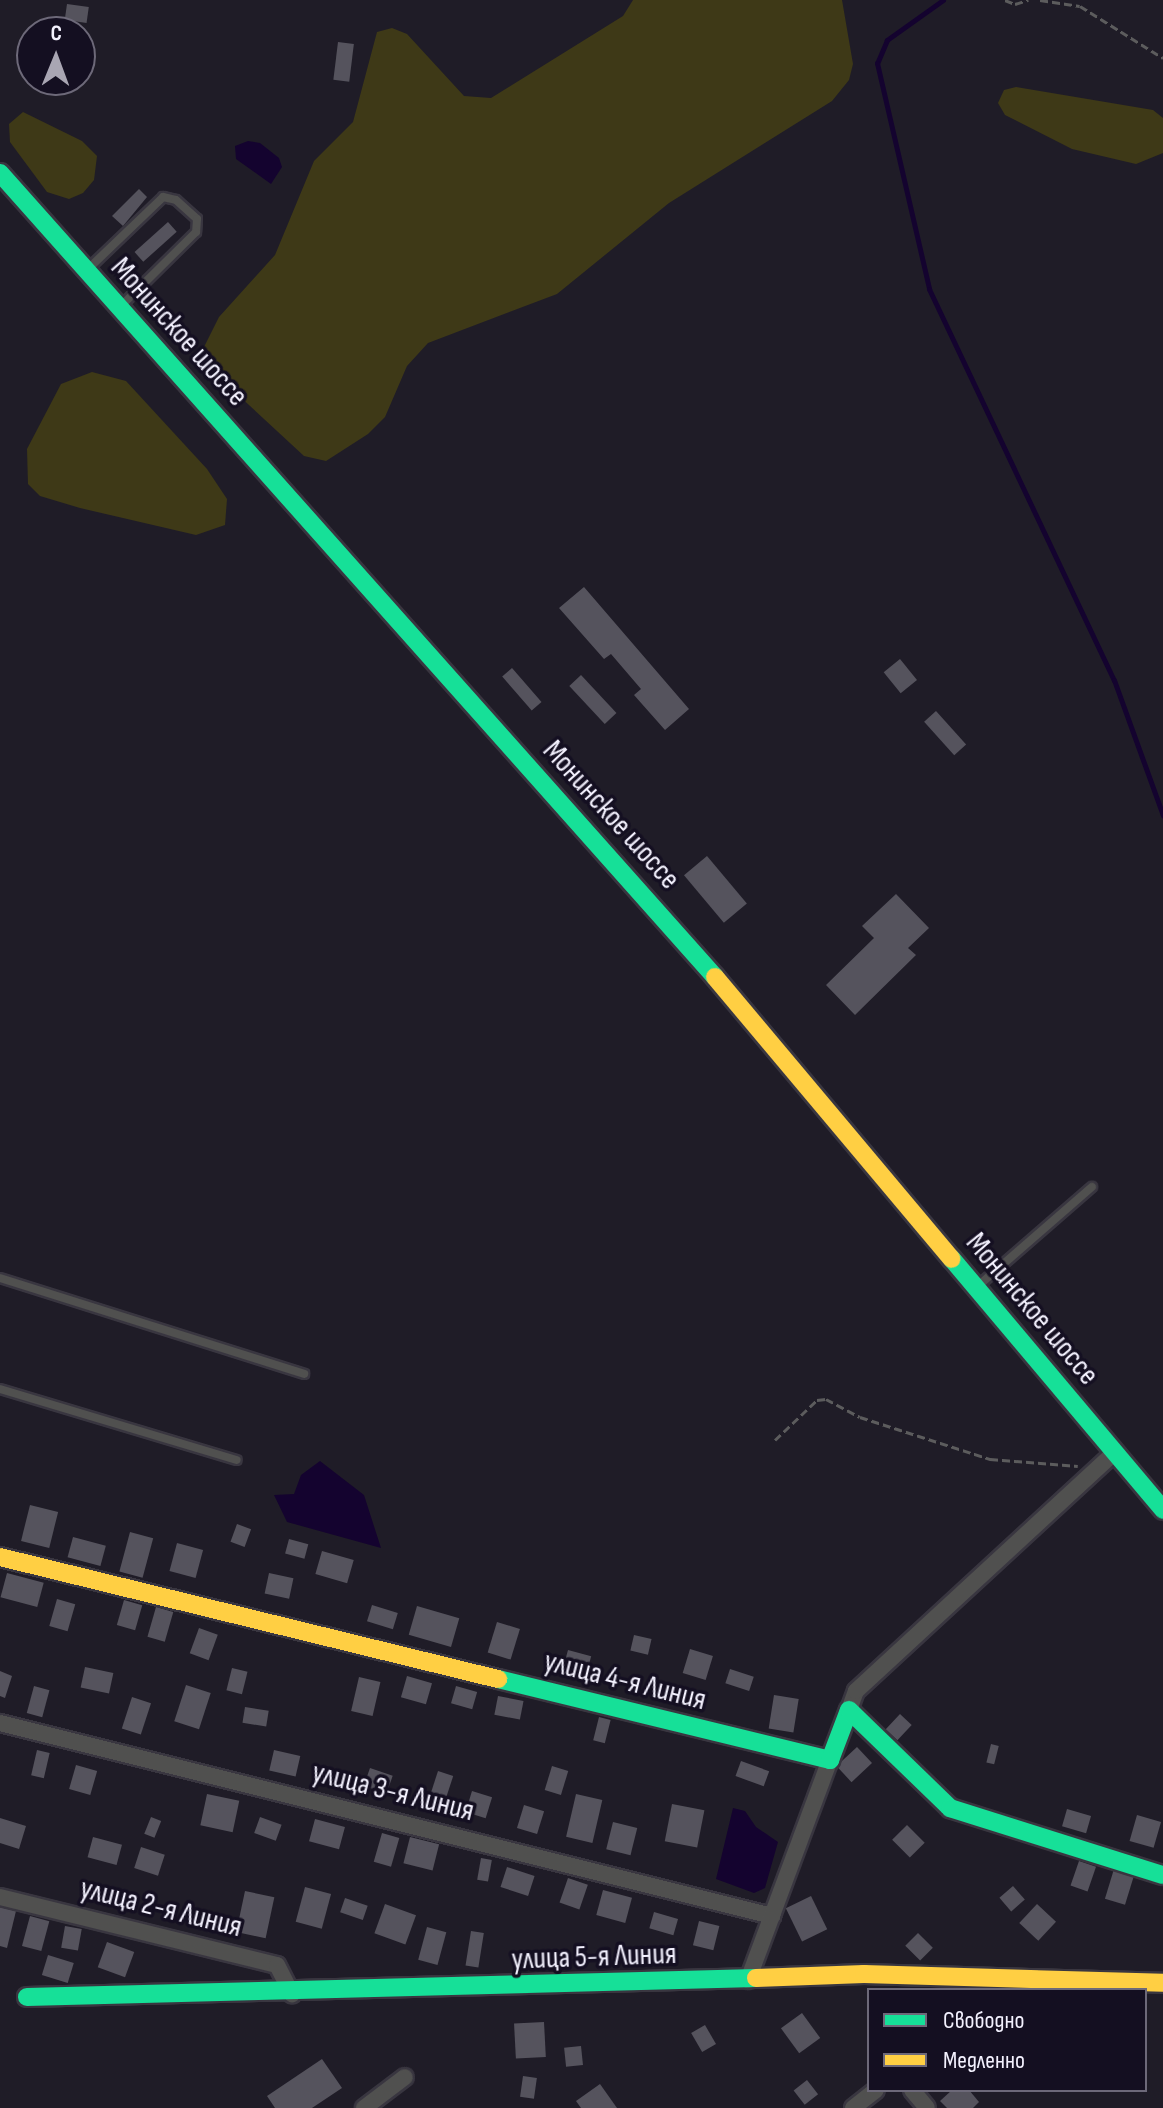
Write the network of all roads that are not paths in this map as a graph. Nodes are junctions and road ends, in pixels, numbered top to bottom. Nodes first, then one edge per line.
1 (0, 173) edge
2 (86, 270) junction
3 (120, 307) junction
4 (1092, 1187) dead end
5 (0, 1278) edge
6 (977, 1287) junction
7 (304, 1374) dead end
8 (0, 1389) edge
9 (1115, 1452) junction
10 (237, 1460) dead end
11 (1163, 1510) edge
12 (0, 1557) edge
13 (849, 1710) junction
14 (0, 1723) edge
15 (830, 1760) junction
16 (1163, 1875) edge
17 (0, 1897) edge
18 (772, 1916) junction
19 (748, 1980) junction
20 (1163, 1983) edge
21 (292, 1994) junction
22 (27, 1997) dead end
23 (405, 2077) dead end
24 (873, 2092) edge
25 (914, 2092) edge
26 (364, 2108) edge
27 (853, 2108) edge
28 (927, 2108) edge

1 - 2 street, Монинское шоссе
2 - 3 street, Монинское шоссе
2 - 3 lane
3 - 6 street, Монинское шоссе
4 - 6 lane
5 - 7 lane
6 - 9 street, Монинское шоссе
8 - 10 lane
9 - 11 street, Монинское шоссе
9 - 13 street
12 - 15 street, улица 4-я Линия
13 - 15 street
13 - 16 street
14 - 18 street, улица 3-я Линия
15 - 18 street
17 - 21 street, улица 2-я Линия
18 - 19 street
19 - 20 street, улица 5-я Линия
19 - 21 street, улица 5-я Линия
21 - 22 street, улица 5-я Линия
23 - 26 street
24 - 27 street
25 - 28 street

